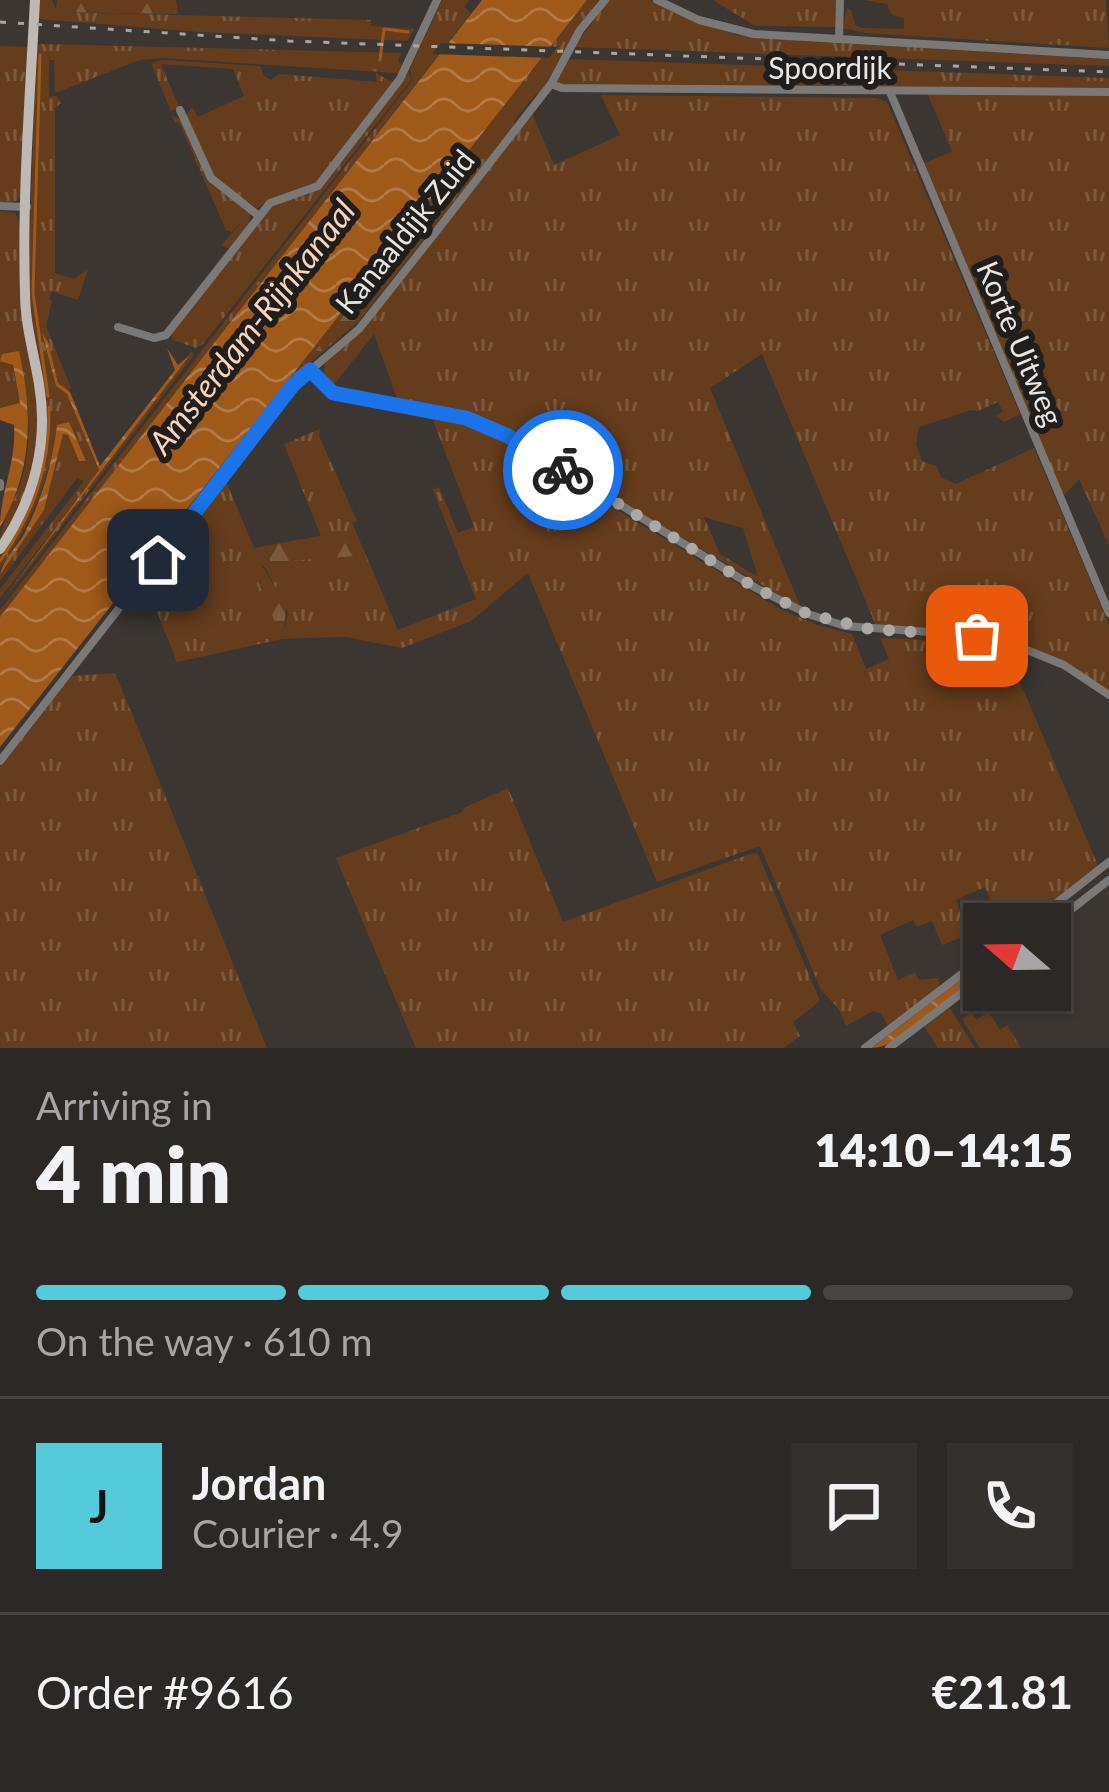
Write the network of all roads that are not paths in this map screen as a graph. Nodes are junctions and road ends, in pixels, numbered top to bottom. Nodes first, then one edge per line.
1 (35, 0) edge
2 (437, 0) edge
3 (605, 0) edge
4 (657, 0) edge
5 (840, 0) edge
6 (838, 39) junction
7 (1109, 55) edge
8 (551, 85) junction
9 (890, 92) junction
10 (1109, 92) edge
11 (180, 110) dead end
12 (0, 206) edge
13 (27, 208) junction
14 (259, 216) junction
15 (118, 327) dead end
16 (310, 370) junction
17 (0, 549) edge
18 (1109, 613) edge
19 (1109, 695) edge
20 (0, 761) edge
21 (1109, 862) edge
22 (1109, 880) edge
23 (1057, 903) edge
24 (1071, 910) edge
25 (963, 973) edge
26 (963, 992) edge
27 (865, 1048) edge
28 (889, 1048) edge

1 - 13 main road
2 - 14 street
3 - 8 street, Kanaaldijk Zuid
4 - 6 street
5 - 6 street
6 - 7 street
8 - 9 street, Spoordijk
8 - 16 street, Kanaaldijk Zuid
9 - 10 street, Spoordijk
9 - 18 street, Korte Uitweg
11 - 14 street
12 - 13 street
13 - 17 main road
14 - 15 street
16 - 19 street
16 - 20 street, Kanaaldijk Zuid
21 - 23 street
22 - 24 street
25 - 27 street
26 - 28 street

